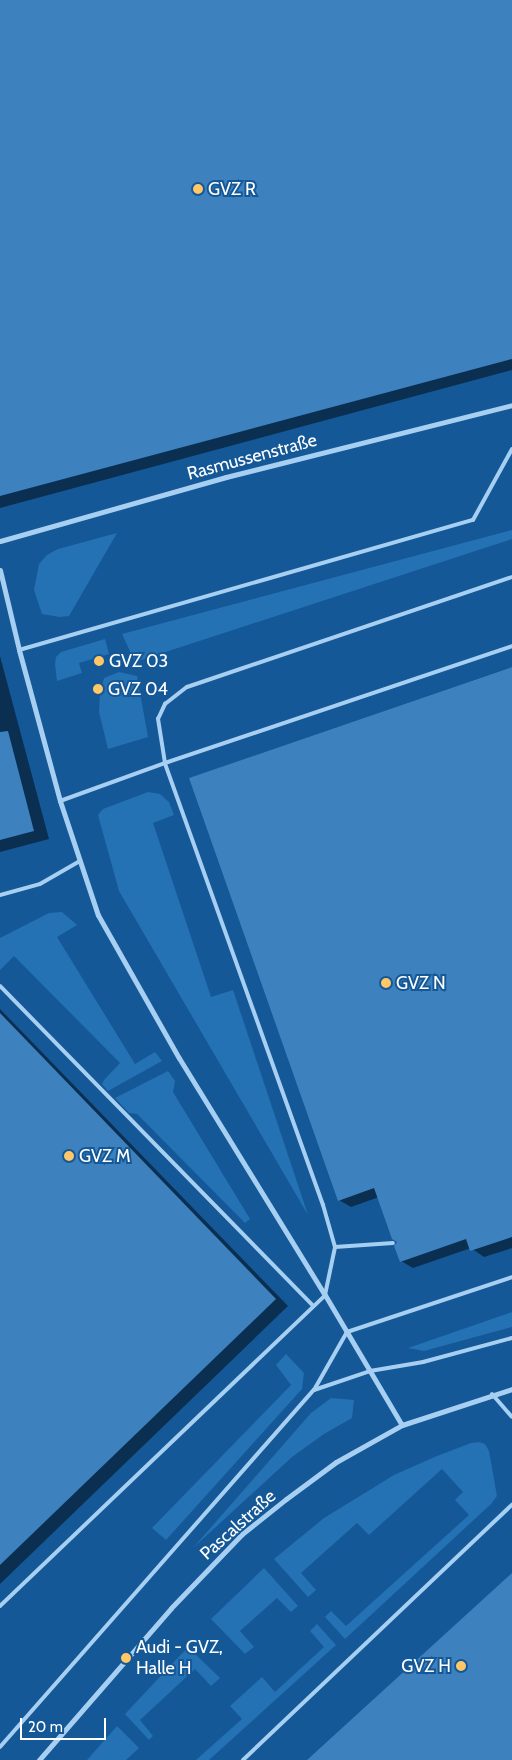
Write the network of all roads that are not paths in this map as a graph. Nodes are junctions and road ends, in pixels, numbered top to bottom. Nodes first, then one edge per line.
1 (512, 405) edge
2 (512, 449) edge
3 (0, 541) edge
4 (0, 570) edge
5 (512, 577) edge
6 (3, 593) edge
7 (512, 646) edge
8 (19, 650) junction
9 (165, 763) junction
10 (60, 801) junction
11 (80, 861) junction
12 (0, 895) edge
13 (0, 986) edge
14 (393, 1243) dead end
15 (335, 1247) junction
16 (512, 1277) edge
17 (325, 1295) junction
18 (313, 1306) junction
19 (347, 1332) junction
20 (512, 1338) edge
21 (370, 1371) junction
22 (512, 1389) edge
23 (314, 1390) junction
24 (492, 1394) junction
25 (512, 1417) edge
26 (402, 1425) junction
27 (512, 1505) edge
28 (0, 1606) edge
29 (0, 1747) edge
30 (39, 1760) edge
31 (242, 1760) edge

1 - 3 street, Rasmussenstraße
2 - 8 lane
4 - 6 street
5 - 9 lane
6 - 8 street
7 - 9 lane
8 - 10 street
9 - 10 lane
9 - 15 lane
10 - 11 street
11 - 12 lane
11 - 17 street
13 - 18 lane
14 - 15 lane
15 - 17 lane
16 - 19 lane
17 - 18 lane
17 - 19 street
18 - 28 lane
19 - 21 street
19 - 23 lane
20 - 21 lane
21 - 23 lane
21 - 26 street
22 - 24 street, Pascalstraße
23 - 29 lane
24 - 25 lane
24 - 26 street, Pascalstraße
26 - 30 street, Pascalstraße
27 - 31 lane

